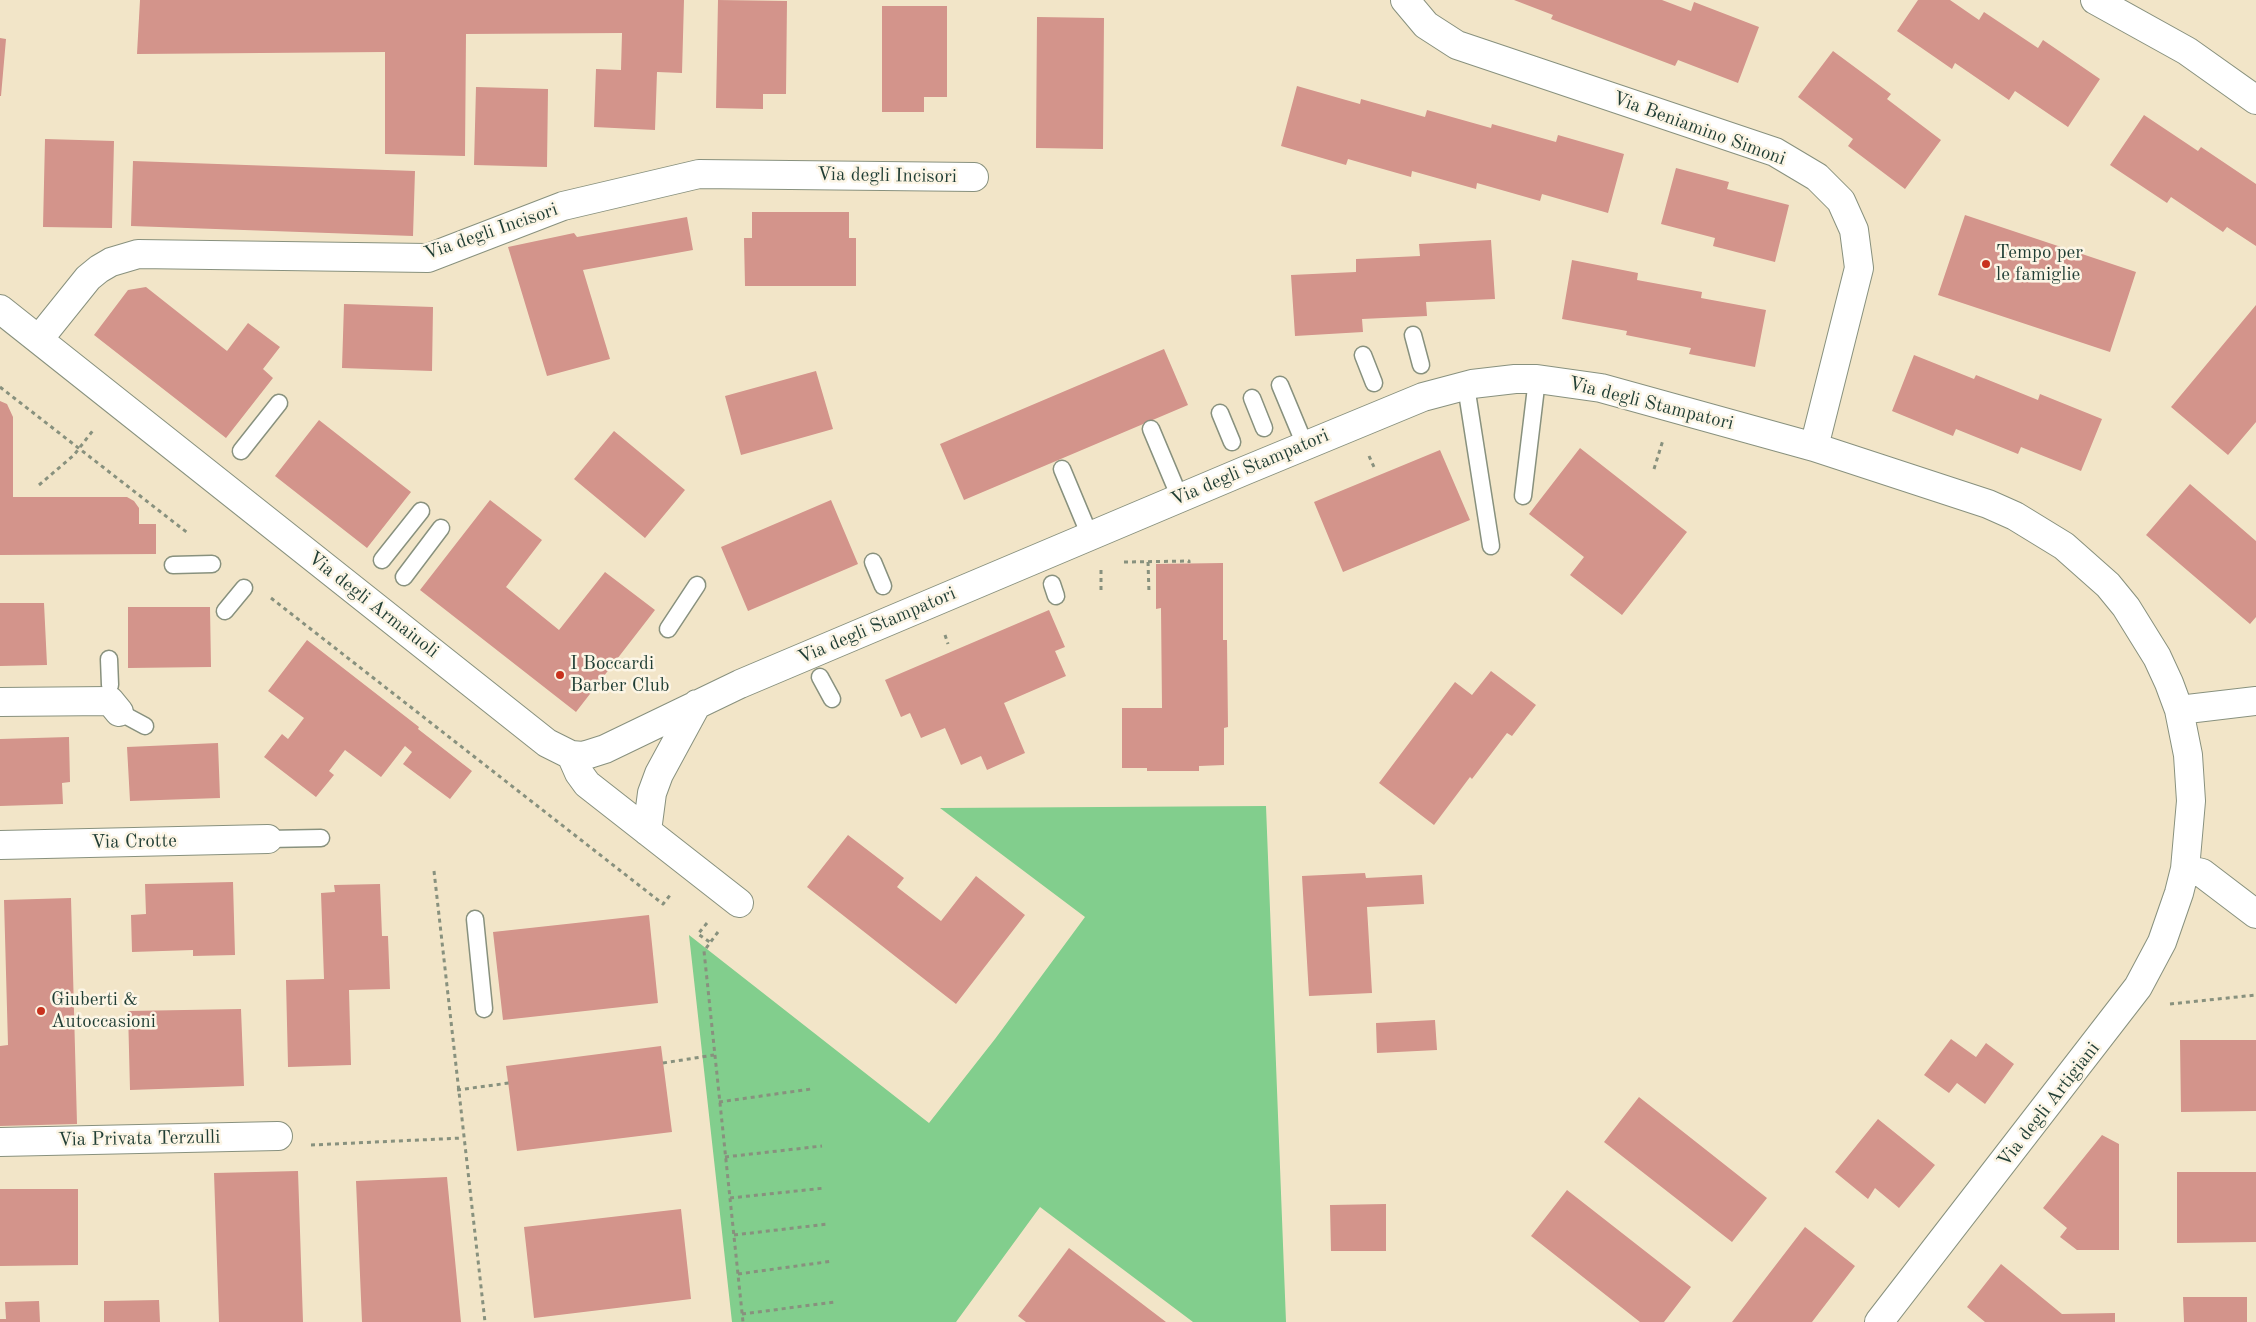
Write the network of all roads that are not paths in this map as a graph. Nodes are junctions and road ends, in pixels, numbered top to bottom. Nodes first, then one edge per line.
1 (1405, 0) edge
2 (2095, 0) edge
3 (2256, 100) edge
4 (974, 177) dead end
5 (0, 309) edge
6 (1413, 335) dead end
7 (39, 339) junction
8 (1362, 355) dead end
9 (1421, 364) dead end
10 (1537, 379) junction
11 (1374, 383) dead end
12 (1280, 386) dead end
13 (1466, 386) junction
14 (1252, 398) dead end
15 (280, 402) dead end
16 (1220, 413) dead end
17 (1264, 428) dead end
18 (1151, 429) dead end
19 (1232, 442) dead end
20 (1305, 445) junction
21 (1814, 447) junction
22 (241, 451) dead end
23 (1062, 470) dead end
24 (1523, 496) dead end
25 (1180, 498) junction
26 (421, 511) dead end
27 (441, 528) dead end
28 (1090, 536) junction
29 (1491, 546) dead end
30 (382, 560) dead end
31 (873, 562) dead end
32 (212, 564) dead end
33 (173, 565) dead end
34 (404, 577) dead end
35 (697, 586) dead end
36 (883, 586) dead end
37 (244, 588) dead end
38 (225, 611) dead end
39 (668, 629) dead end
40 (109, 659) dead end
41 (820, 677) dead end
42 (113, 700) junction
43 (832, 700) dead end
44 (2256, 701) edge
45 (0, 702) edge
46 (697, 704) junction
47 (2179, 710) junction
48 (145, 726) dead end
49 (571, 755) junction
50 (647, 831) junction
51 (321, 838) dead end
52 (268, 839) joint
53 (0, 844) edge
54 (2185, 869) junction
55 (739, 903) road end
56 (2256, 914) edge
57 (475, 919) dead end
58 (484, 1009) dead end
59 (278, 1136) road end
60 (0, 1142) edge
61 (1879, 1322) edge

1 - 21 street, Via Beniamino Simoni
2 - 3 street
4 - 7 street, Via degli Incisori
5 - 7 street, Via degli Armaiuoli
6 - 9 lane
7 - 49 street, Via degli Armaiuoli
8 - 11 lane
10 - 13 street, Via degli Stampatori
10 - 21 street, Via degli Stampatori
10 - 24 lane
12 - 20 lane
13 - 20 street, Via degli Stampatori
13 - 29 lane
14 - 17 lane
15 - 22 lane
16 - 19 lane
18 - 25 lane
20 - 25 street, Via degli Stampatori
21 - 47 street, Via degli Stampatori
23 - 28 lane
25 - 28 street, Via degli Stampatori
26 - 30 lane
27 - 34 lane
28 - 46 street, Via degli Stampatori
31 - 36 lane
32 - 33 lane
35 - 39 lane
37 - 38 lane
40 - 42 lane
41 - 43 lane
42 - 45 street
42 - 48 lane
44 - 47 street
46 - 49 street, Via degli Stampatori
46 - 50 street
47 - 54 street, Via degli Artigiani
49 - 50 street
50 - 55 street
51 - 52 lane
52 - 53 street, Via Crotte
54 - 56 street
54 - 61 street, Via degli Artigiani
57 - 58 lane
59 - 60 street, Via Privata Terzulli

